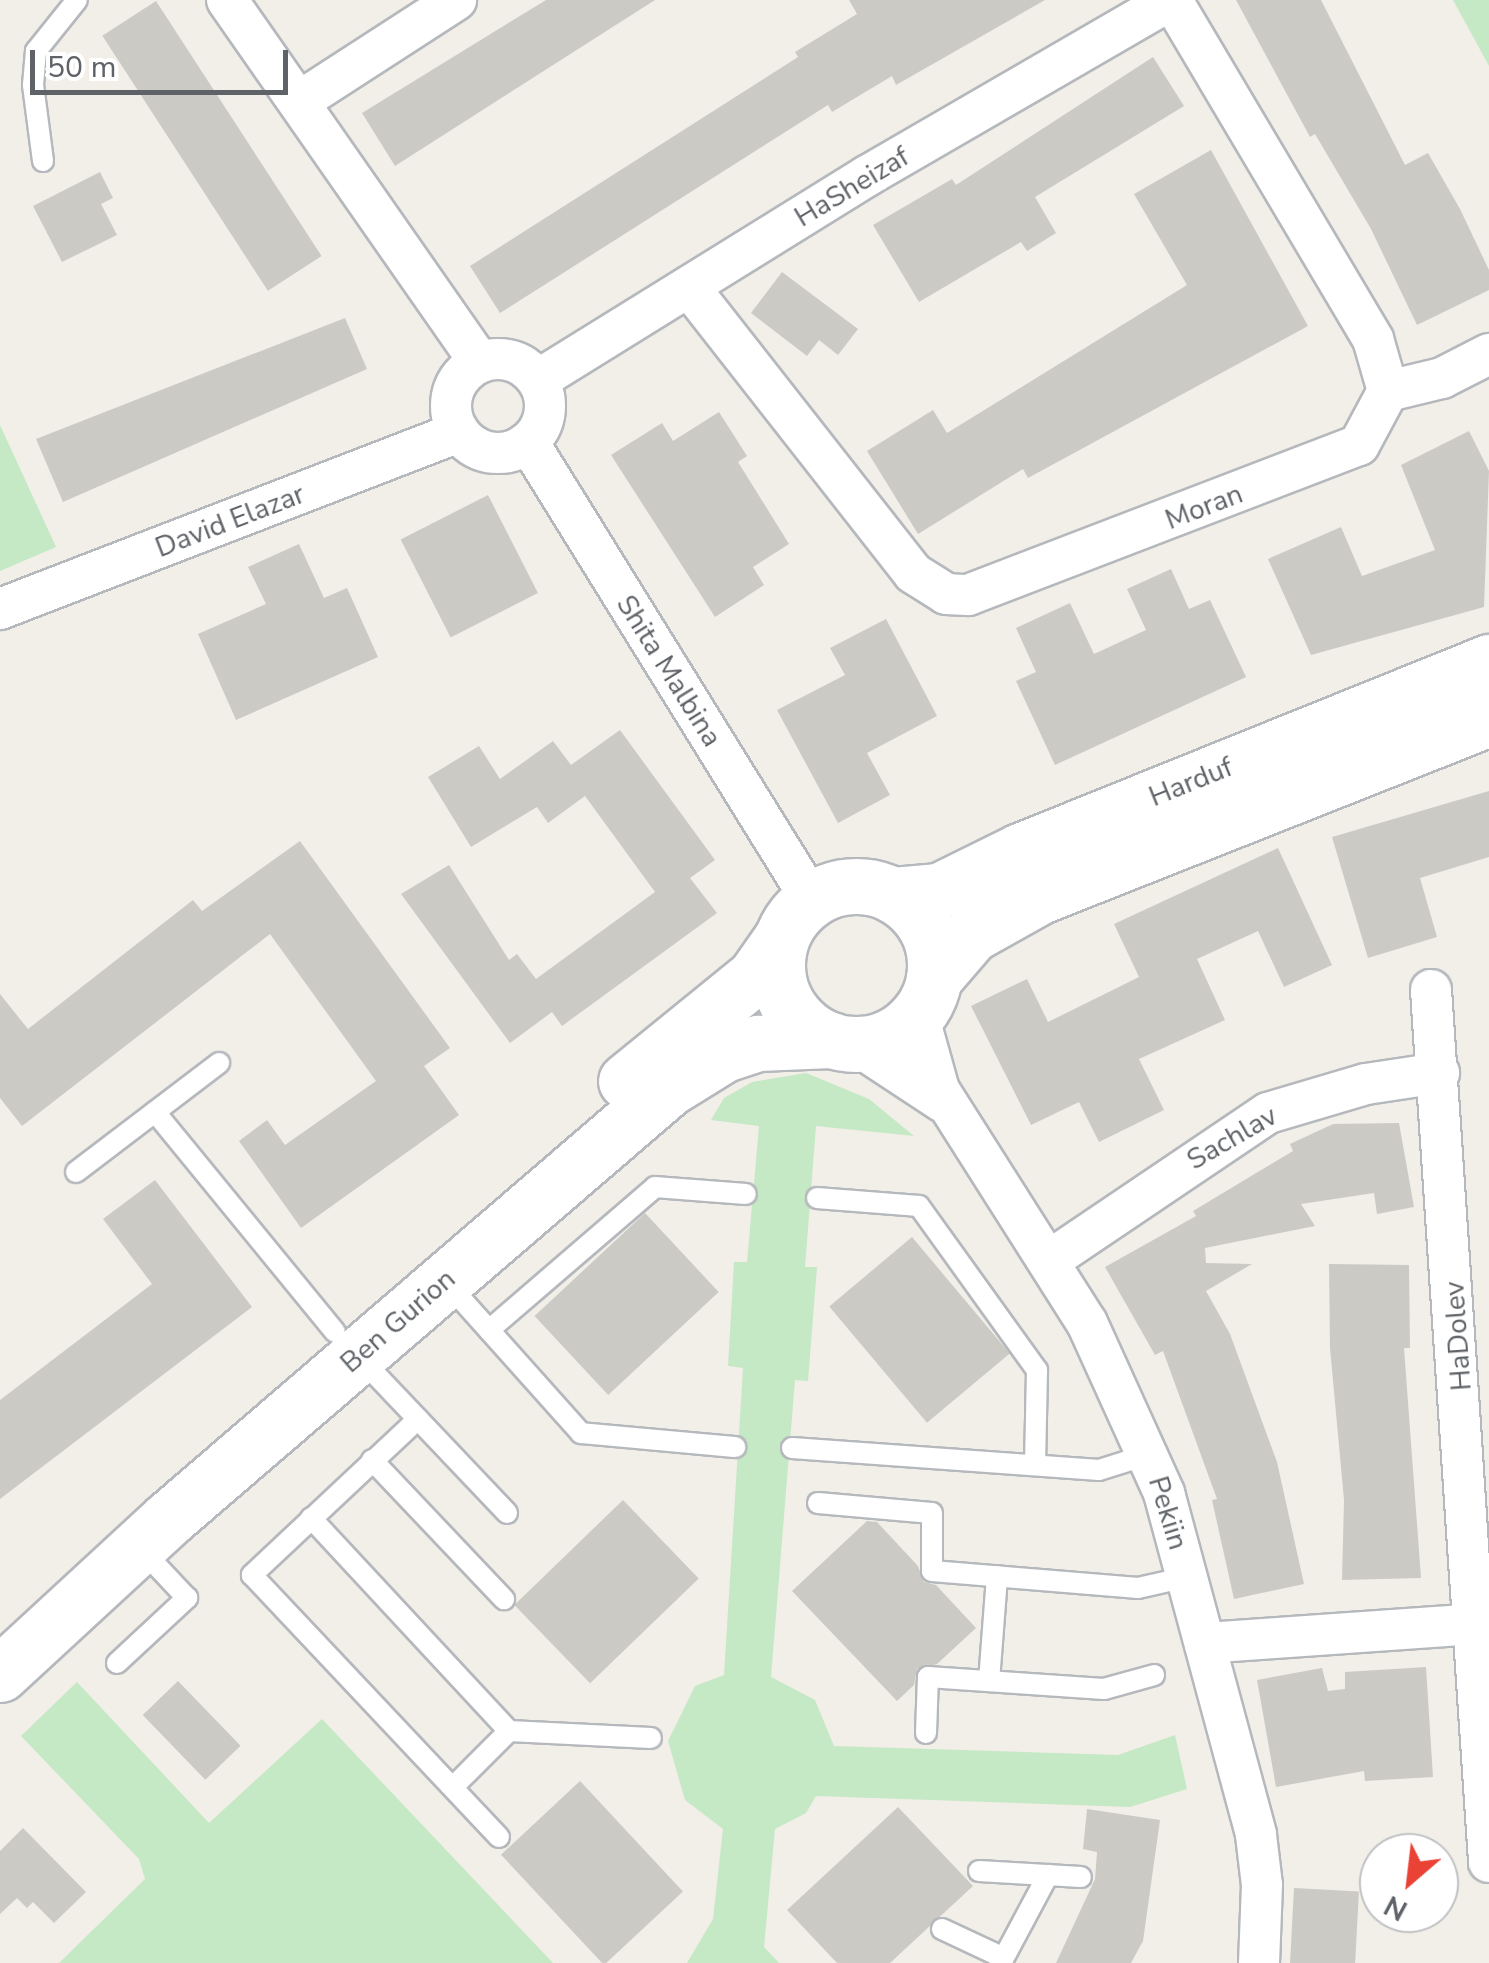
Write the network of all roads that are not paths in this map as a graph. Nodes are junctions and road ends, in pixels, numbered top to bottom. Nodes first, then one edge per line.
1 (78, 0) edge
2 (227, 0) edge
3 (456, 0) edge
4 (1171, 0) edge
5 (300, 101) junction
6 (43, 160) dead end
7 (689, 287) junction
8 (1489, 354) edge
9 (480, 362) junction
10 (538, 380) junction
11 (1388, 391) junction
12 (460, 432) junction
13 (528, 442) junction
14 (0, 609) edge
15 (1489, 662) edge
16 (1489, 718) edge
17 (893, 895) junction
18 (796, 919) junction
19 (930, 990) junction
20 (1431, 990) dead end
21 (843, 1042) junction
22 (219, 1063) dead end
23 (1439, 1073) junction
24 (949, 1108) junction
25 (155, 1112) junction
26 (76, 1172) dead end
27 (746, 1194) dead end
28 (817, 1198) dead end
29 (1050, 1260) junction
30 (445, 1281) junction
31 (489, 1330) junction
32 (346, 1344) junction
33 (418, 1419) junction
34 (735, 1447) dead end
35 (792, 1448) dead end
36 (1150, 1454) junction
37 (372, 1460) junction
38 (1035, 1465) junction
39 (818, 1503) dead end
40 (507, 1512) dead end
41 (312, 1518) junction
42 (138, 1546) junction
43 (997, 1576) junction
44 (1187, 1577) junction
45 (504, 1599) dead end
46 (1476, 1624) junction
47 (0, 1628) edge
48 (1205, 1643) junction
49 (117, 1663) dead end
50 (0, 1674) edge
51 (1154, 1674) dead end
52 (990, 1681) junction
53 (509, 1731) junction
54 (926, 1733) dead end
55 (651, 1738) dead end
56 (453, 1787) junction
57 (499, 1836) dead end
58 (1489, 1862) edge
59 (979, 1871) dead end
60 (1048, 1875) junction
61 (1081, 1877) dead end
62 (942, 1929) dead end
63 (1002, 1960) edge
64 (1259, 1963) edge

1 - 6 lane
2 - 5 street
3 - 5 street
4 - 7 street, HaSheizaf
4 - 11 street
5 - 9 street
7 - 10 street, HaSheizaf
7 - 11 street, Moran
8 - 11 street
9 - 10 street
9 - 12 street
10 - 13 street
12 - 13 street
12 - 14 street, David Elazar
13 - 18 street, Shita Malbina
15 - 17 street, Harduf
16 - 19 street, Harduf
17 - 18 street
17 - 19 street
18 - 21 street
18 - 32 street, Ben Gurion
19 - 21 street
19 - 24 street, Pekiin
20 - 23 street, HaDolev
21 - 24 street, Pekiin
21 - 30 street, Ben Gurion
22 - 25 lane
23 - 29 street, Sachlav
23 - 46 street, HaDolev
24 - 29 street, Pekiin
25 - 26 lane
25 - 32 lane
27 - 31 lane
28 - 38 lane
29 - 36 street, Pekiin
30 - 31 lane
30 - 32 street, Ben Gurion
31 - 34 lane
32 - 33 lane
32 - 42 street, Ben Gurion
32 - 47 street, Ben Gurion
33 - 37 lane
33 - 40 lane
35 - 38 lane
36 - 38 lane
36 - 44 street, Pekiin
37 - 41 lane
37 - 45 lane
39 - 43 lane
41 - 53 lane
41 - 56 lane
42 - 49 lane
42 - 50 street, Ben Gurion
43 - 44 lane
43 - 52 lane
44 - 48 street, Pekiin
46 - 48 street
46 - 58 street, HaDolev
48 - 64 street, Pekiin
51 - 52 lane
52 - 54 lane
53 - 55 lane
53 - 56 lane
56 - 57 lane
59 - 60 lane
60 - 61 lane
60 - 63 lane
62 - 63 lane

